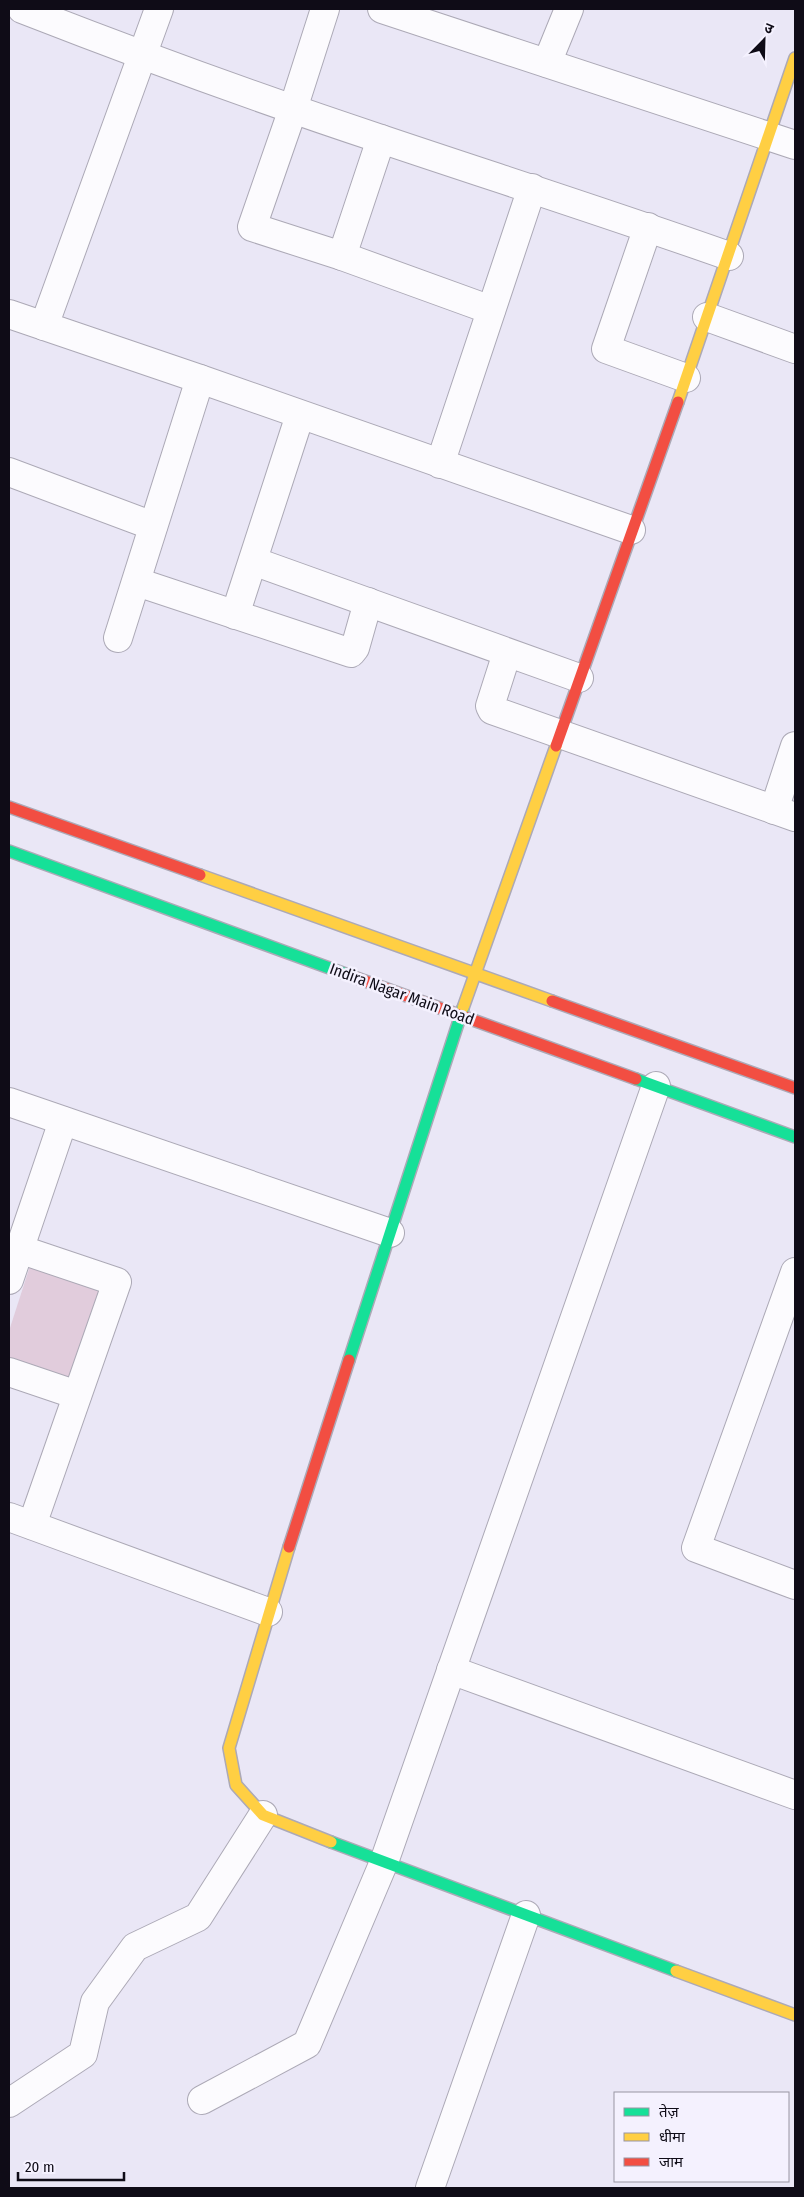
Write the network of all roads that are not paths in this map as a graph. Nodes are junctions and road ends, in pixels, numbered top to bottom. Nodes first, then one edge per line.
1 (22, 9) edge
2 (159, 9) edge
3 (325, 9) edge
4 (382, 9) edge
5 (569, 9) edge
6 (411, 13) edge
7 (142, 56) junction
8 (795, 58) edge
9 (547, 63) junction
10 (293, 109) junction
11 (769, 136) junction
12 (381, 139) junction
13 (795, 145) edge
14 (532, 188) junction
15 (648, 227) junction
16 (342, 256) junction
17 (729, 256) junction
18 (491, 310) junction
19 (9, 314) edge
20 (707, 317) junction
21 (44, 326) junction
22 (795, 349) edge
23 (200, 378) junction
24 (686, 378) junction
25 (300, 415) junction
26 (440, 464) junction
27 (9, 472) edge
28 (153, 526) junction
29 (631, 530) junction
30 (253, 561) junction
31 (136, 582) junction
32 (368, 602) junction
33 (234, 615) junction
34 (118, 638) dead end
35 (507, 653) junction
36 (580, 678) junction
37 (560, 735) junction
38 (795, 746) edge
39 (9, 807) edge
40 (784, 813) edge
41 (9, 851) edge
42 (474, 974) junction
43 (460, 1015) junction
44 (656, 1086) junction
45 (795, 1088) edge
46 (9, 1102) edge
47 (63, 1121) junction
48 (795, 1137) edge
49 (390, 1233) junction
50 (19, 1249) junction
51 (795, 1272) edge
52 (9, 1280) edge
53 (9, 1372) edge
54 (77, 1395) junction
55 (21, 1521) edge
56 (795, 1585) edge
57 (268, 1612) junction
58 (451, 1670) junction
59 (795, 1795) edge
60 (263, 1814) junction
61 (384, 1862) junction
62 (526, 1915) junction
63 (795, 2015) edge
64 (202, 2100) dead end
65 (9, 2103) edge
66 (430, 2188) edge

1 - 7 street
2 - 7 street
3 - 10 street
4 - 6 street
5 - 9 street
6 - 9 street
7 - 10 street
7 - 21 street
8 - 11 street
9 - 11 street
10 - 12 street
10 - 16 street
11 - 13 street
11 - 17 street
12 - 14 street
12 - 16 street
14 - 15 street
14 - 18 street
15 - 17 street
15 - 24 street
16 - 18 street
17 - 20 street
18 - 26 street
19 - 21 street
20 - 22 street
20 - 24 street
21 - 23 street
23 - 25 street
23 - 28 street
24 - 29 street
25 - 26 street
25 - 30 street
26 - 29 street
27 - 28 street
28 - 31 street
29 - 36 street
30 - 32 street
30 - 33 street
31 - 33 street
31 - 34 street
32 - 33 street
32 - 35 street
35 - 36 street
35 - 37 street
36 - 37 street
37 - 40 street
37 - 42 street
38 - 40 street
39 - 42 street
41 - 43 street, Indira Nagar Main Road
42 - 43 street
42 - 45 street
43 - 44 street, Indira Nagar Main Road
43 - 49 street
44 - 48 street, Indira Nagar Main Road
44 - 58 street
46 - 47 street
47 - 49 street
47 - 50 street
49 - 57 street
50 - 52 street
50 - 54 street
51 - 56 street
53 - 54 street
54 - 55 street
55 - 57 street
57 - 60 street
58 - 59 street
58 - 61 street
60 - 61 street
60 - 65 street
61 - 62 street
61 - 64 street
62 - 63 street
62 - 66 street

